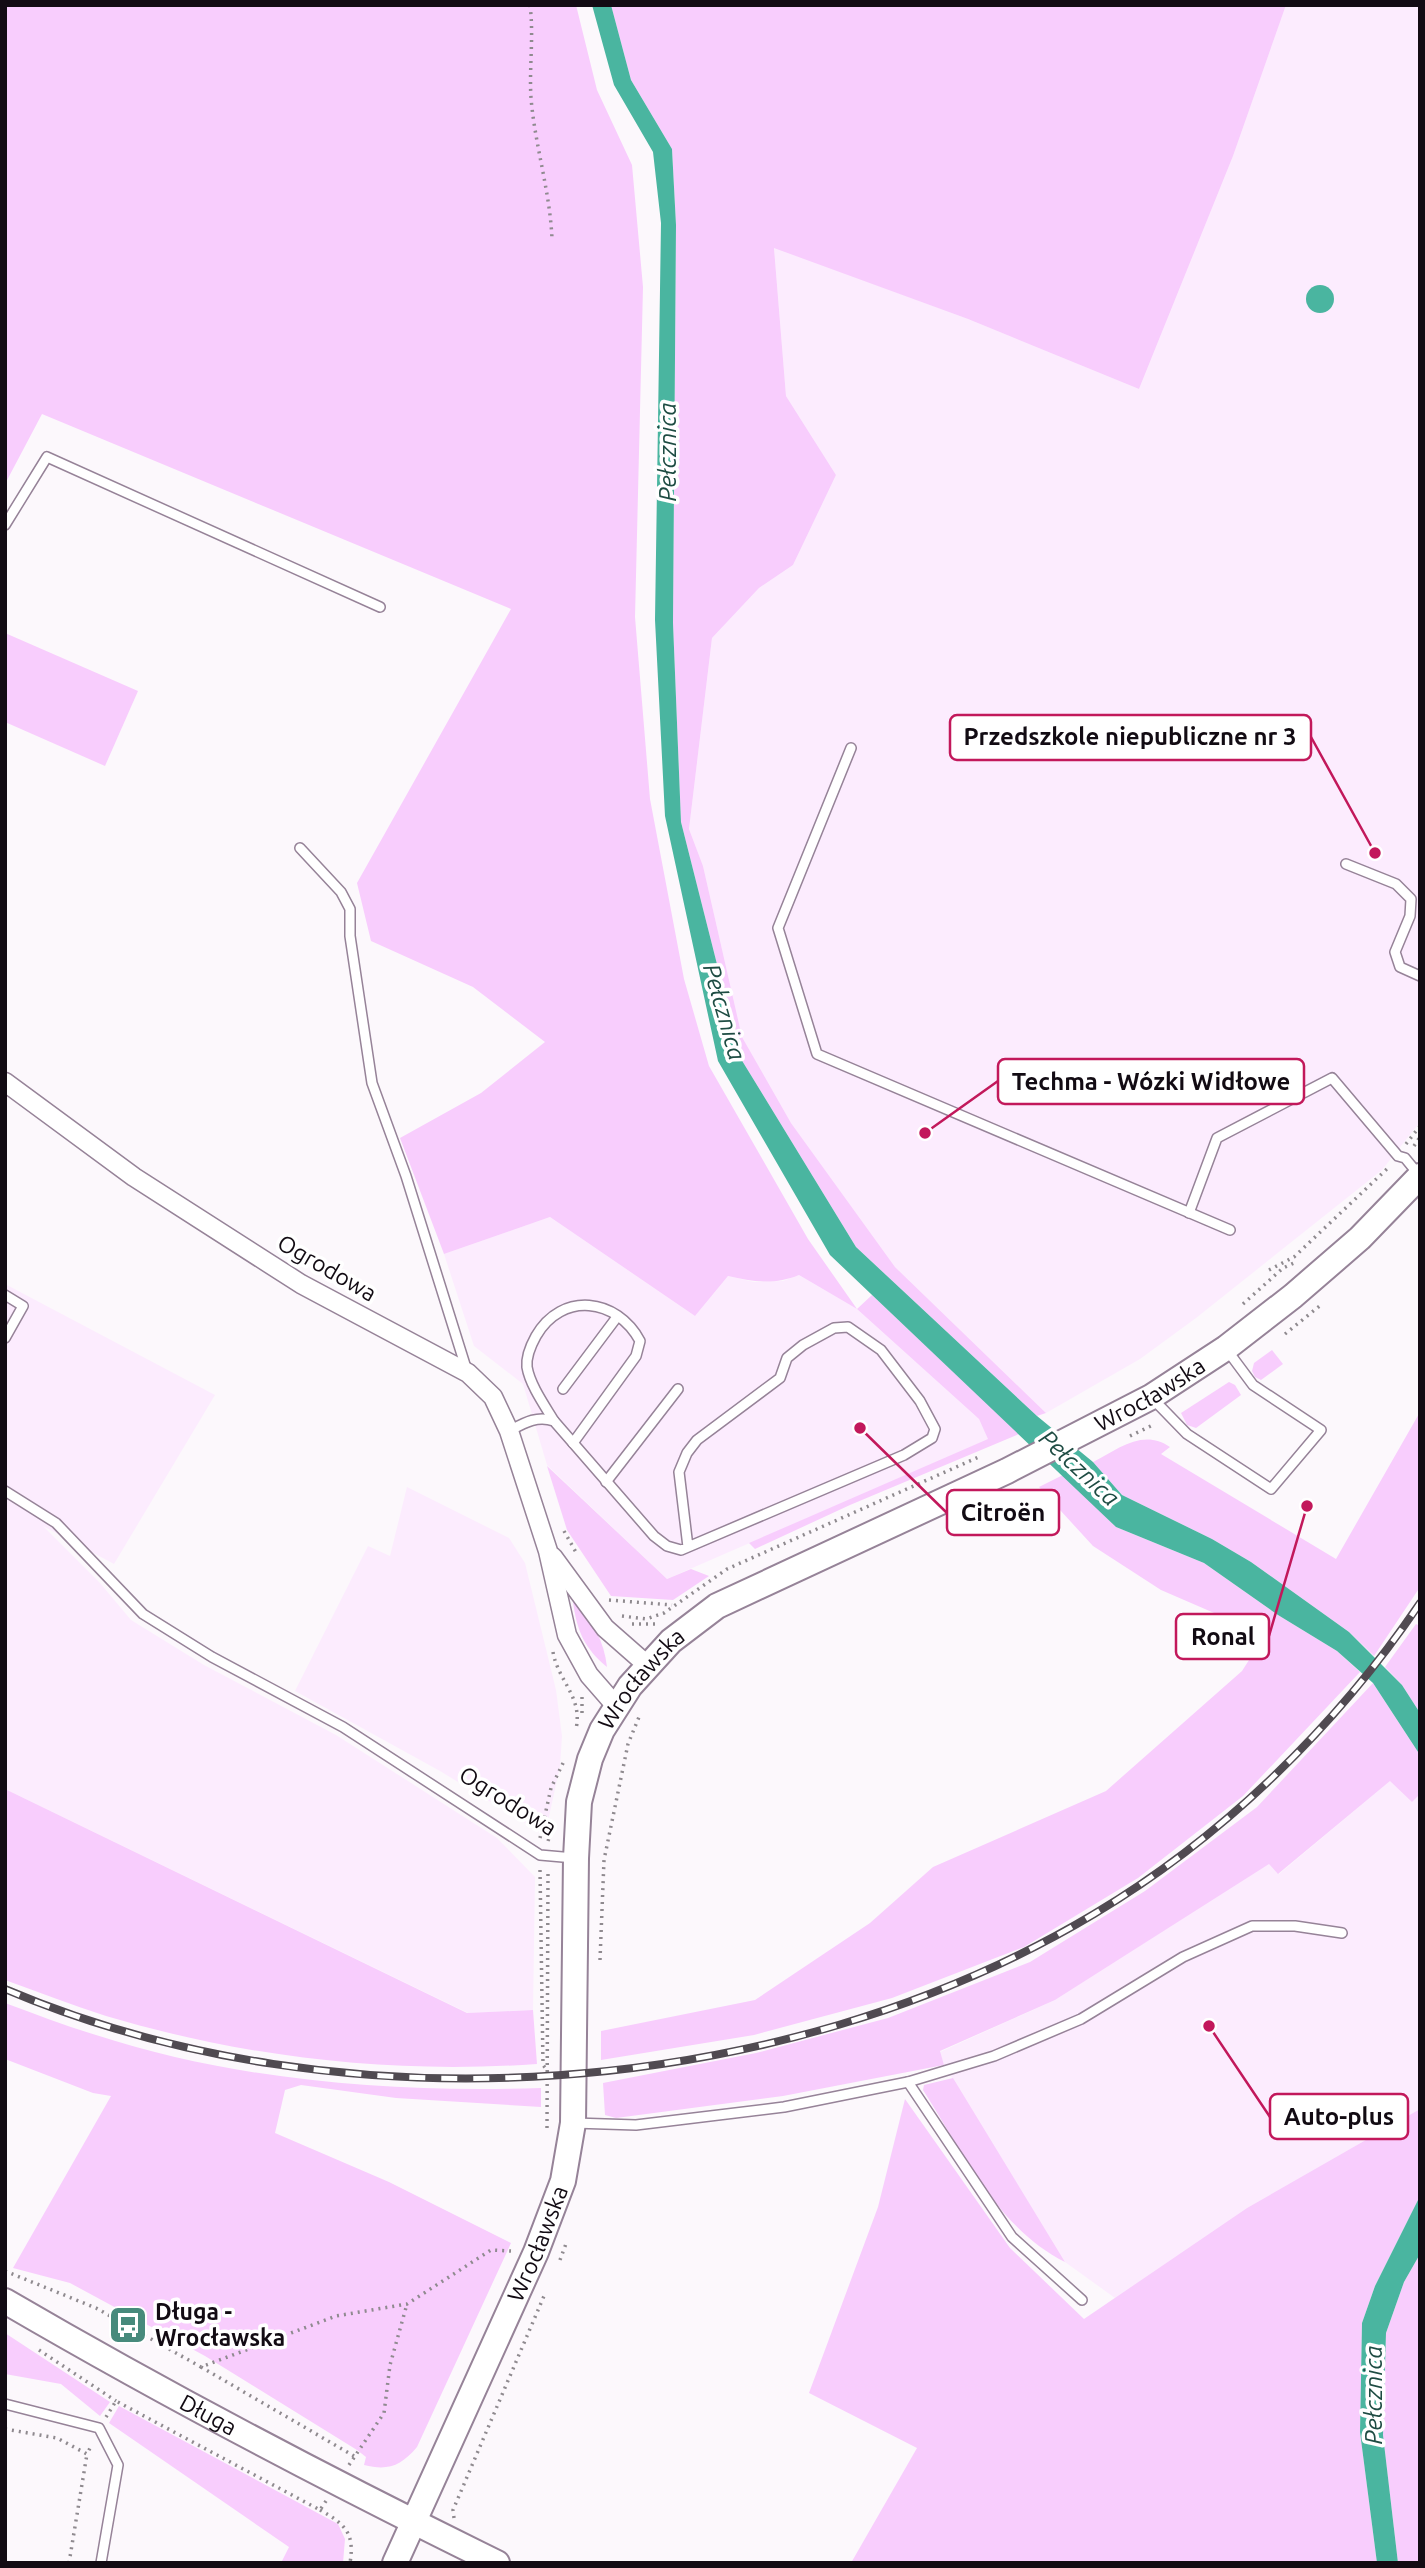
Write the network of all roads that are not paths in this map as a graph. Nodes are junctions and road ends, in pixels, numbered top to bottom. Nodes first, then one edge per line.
1 (5, 525) edge
2 (380, 607) dead end
3 (851, 748) dead end
4 (300, 848) dead end
5 (1346, 864) dead end
6 (1420, 976) edge
7 (5, 1082) edge
8 (1411, 1166) edge
9 (1189, 1213) junction
10 (1230, 1230) dead end
11 (5, 1295) edge
12 (617, 1317) junction
13 (5, 1338) edge
14 (1226, 1348) junction
15 (468, 1373) junction
16 (564, 1389) dead end
17 (678, 1389) dead end
18 (1151, 1397) junction
19 (554, 1421) junction
20 (509, 1431) junction
21 (573, 1443) junction
22 (606, 1482) junction
23 (5, 1491) edge
24 (688, 1547) junction
25 (548, 1551) junction
26 (646, 1664) junction
27 (616, 1706) junction
28 (576, 1858) junction
29 (1342, 1933) dead end
30 (908, 2082) junction
31 (573, 2123) junction
32 (1082, 2300) dead end
33 (5, 2301) edge
34 (5, 2404) edge
35 (413, 2524) junction
36 (101, 2563) edge
37 (395, 2563) edge
38 (497, 2563) edge

1 - 2 lane
3 - 9 lane
4 - 15 lane
5 - 6 lane
7 - 15 street, Ogrodowa
8 - 9 lane
8 - 14 main road, Wrocławska
9 - 10 lane
11 - 13 lane
12 - 16 lane
12 - 19 lane
12 - 21 lane
14 - 18 main road, Wrocławska
14 - 18 lane
15 - 20 street, Ogrodowa
17 - 22 lane
18 - 26 main road, Wrocławska
19 - 20 lane
19 - 21 lane
20 - 25 street, Ogrodowa
21 - 22 lane
22 - 24 lane
23 - 28 lane, Ogrodowa
24 - 24 lane
25 - 26 street, Ogrodowa
25 - 27 street, Ogrodowa
26 - 27 main road, Wrocławska
27 - 28 main road, Wrocławska
28 - 31 main road, Wrocławska
29 - 30 lane
30 - 31 lane
30 - 32 lane
31 - 35 main road, Wrocławska
33 - 35 main road, Długa
34 - 36 lane
35 - 37 main road, Wrocławska
35 - 38 main road, Długa

